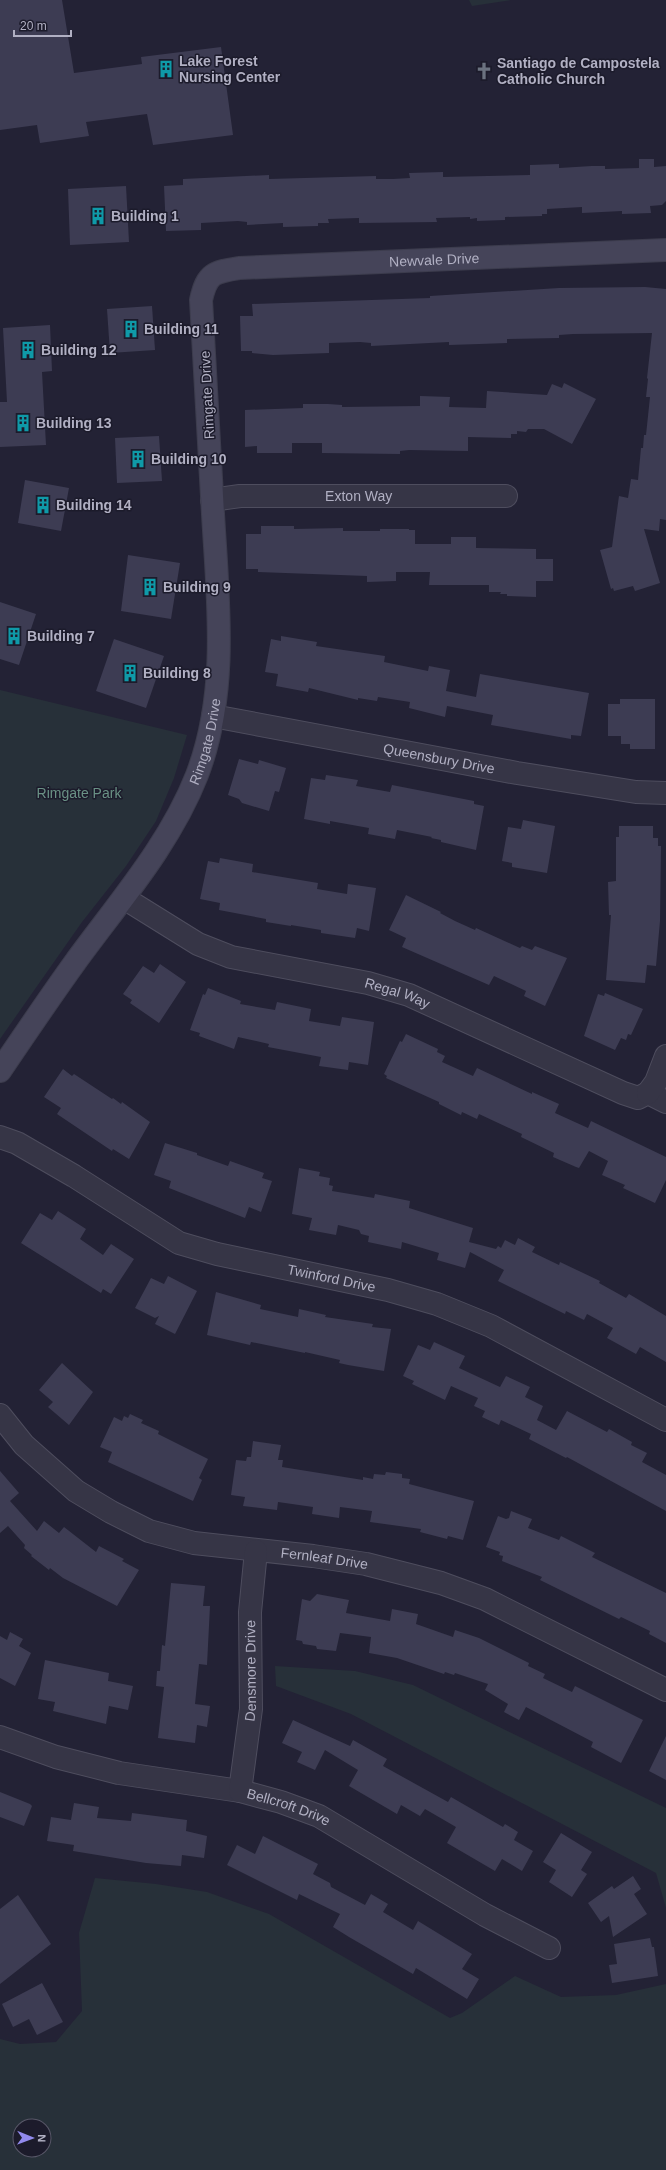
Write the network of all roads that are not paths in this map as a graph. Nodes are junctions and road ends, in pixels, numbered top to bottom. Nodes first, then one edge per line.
1 (666, 250) edge
2 (206, 281) joint
3 (506, 496) dead end
4 (212, 500) junction
5 (213, 716) junction
6 (666, 793) edge
7 (124, 898) junction
8 (666, 1056) edge
9 (0, 1071) edge
10 (657, 1098) edge
11 (0, 1137) edge
12 (0, 1415) edge
13 (666, 1420) edge
14 (256, 1551) junction
15 (666, 1690) edge
16 (0, 1738) edge
17 (240, 1791) junction
18 (549, 1948) dead end

1 - 2 street, Newvale Drive
2 - 4 street, Rimgate Drive
3 - 4 street, Exton Way
4 - 5 street, Rimgate Drive
5 - 6 street, Queensbury Drive
5 - 7 street, Rimgate Drive
7 - 9 street, Rimgate Drive
7 - 10 street, Regal Way
8 - 10 street
11 - 13 street, Twinford Drive
12 - 14 street, Fernleaf Drive
14 - 15 street, Fernleaf Drive
14 - 17 street, Densmore Drive
16 - 17 street, Bellcroft Drive
17 - 18 street, Bellcroft Drive

